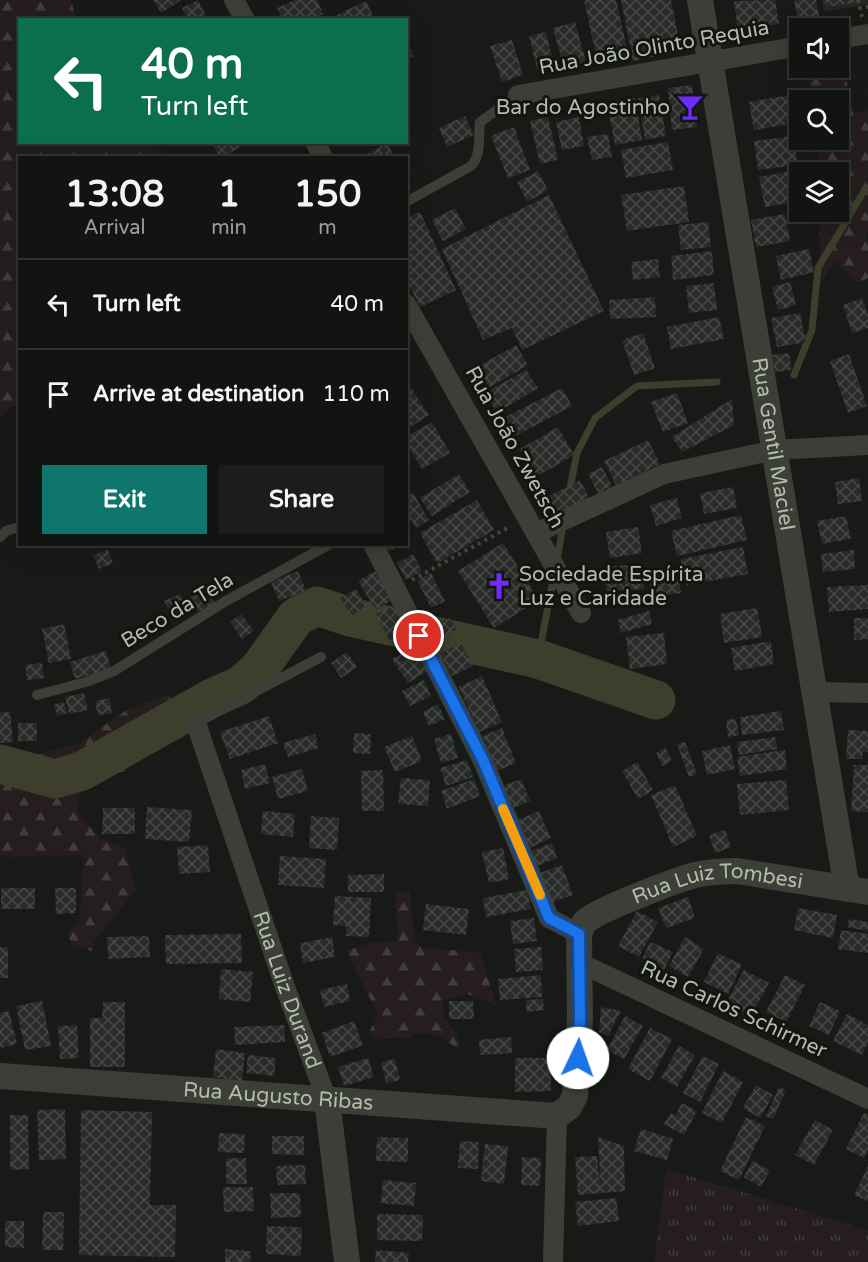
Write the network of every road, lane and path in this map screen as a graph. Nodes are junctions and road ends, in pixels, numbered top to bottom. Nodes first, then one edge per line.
1 (234, 0) edge
2 (700, 0) edge
3 (858, 0) edge
4 (860, 8) dead end
5 (244, 18) edge
6 (868, 34) edge
7 (849, 37) edge
8 (789, 48) edge
9 (710, 60) junction
10 (518, 95) joint
11 (408, 201) edge
12 (408, 308) edge
13 (868, 445) edge
14 (774, 450) junction
15 (531, 525) junction
16 (18, 528) edge
17 (0, 537) edge
18 (326, 546) edge
19 (374, 546) edge
20 (396, 590) junction
21 (581, 613) dead end
22 (321, 657) dead end
23 (814, 693) junction
24 (868, 693) edge
25 (37, 695) dead end
26 (196, 723) joint
27 (857, 891) edge
28 (579, 934) junction
29 (580, 963) junction
30 (0, 1076) edge
31 (868, 1099) edge
32 (327, 1100) junction
33 (557, 1116) junction
34 (347, 1262) edge
35 (553, 1262) edge

1 - 5 street
2 - 9 street, Rua Gentil Maciel
3 - 4 path
6 - 7 street
8 - 9 street, Rua João Olinto Requia
9 - 10 street, Rua João Olinto Requia
9 - 14 street, Rua Gentil Maciel
10 - 11 lane
12 - 15 street, Rua João Zwetsch
13 - 14 street
14 - 15 street
14 - 23 street, Rua Gentil Maciel
15 - 20 path
15 - 21 street, Rua João Zwetsch
16 - 17 lane
18 - 25 lane, Beco da Tela
19 - 20 street
20 - 28 street
22 - 26 lane
23 - 24 street
23 - 27 street, Rua Gentil Maciel
26 - 32 street, Rua Luiz Durand
27 - 28 street, Rua Luiz Tombesi
28 - 29 street
29 - 31 street, Rua Carlos Schirmer
29 - 33 street
30 - 32 street, Rua Augusto Ribas
32 - 33 street, Rua Augusto Ribas
32 - 34 street, Rua Luiz Durand
33 - 35 street

